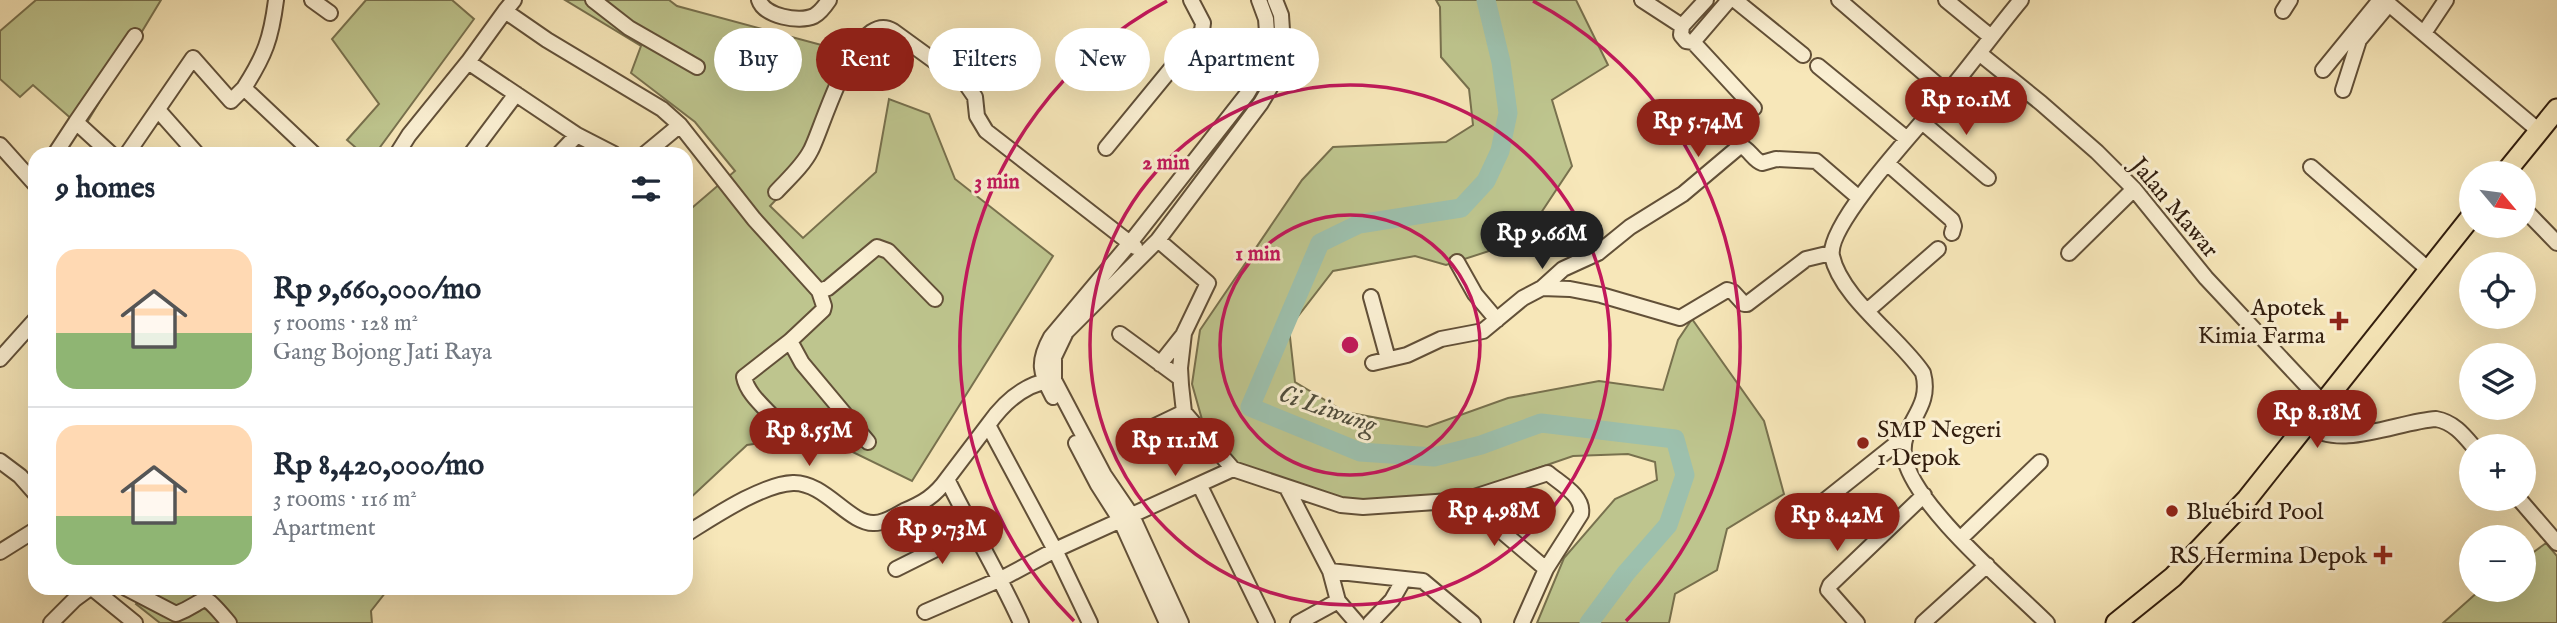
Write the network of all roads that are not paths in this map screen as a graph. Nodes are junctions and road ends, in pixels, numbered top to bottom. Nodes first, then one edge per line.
1 (276, 0) edge
2 (312, 0) edge
3 (593, 0) edge
4 (759, 0) edge
5 (830, 0) edge
6 (1191, 0) edge
7 (1259, 0) edge
8 (1275, 0) edge
9 (1642, 0) edge
10 (1706, 0) edge
11 (1729, 0) edge
12 (1735, 0) edge
13 (1839, 0) edge
14 (1946, 0) edge
15 (2021, 0) edge
16 (2446, 0) edge
17 (2384, 1) edge
18 (510, 6) edge
19 (330, 13) dead end
20 (1682, 26) junction
21 (2424, 33) junction
22 (135, 36) dead end
23 (1991, 37) junction
24 (1693, 42) junction
25 (1979, 53) junction
26 (1803, 55) dead end
27 (468, 62) junction
28 (1818, 66) dead end
29 (697, 67) dead end
30 (2323, 70) dead end
31 (244, 88) junction
32 (2343, 90) dead end
33 (1947, 93) junction
34 (516, 94) junction
35 (1754, 108) dead end
36 (2557, 109) edge
37 (158, 110) junction
38 (76, 122) junction
39 (1922, 122) junction
40 (680, 125) junction
41 (2539, 131) junction
42 (577, 135) junction
43 (1908, 139) junction
44 (0, 145) edge
45 (60, 147) edge
46 (103, 147) edge
47 (132, 147) edge
48 (191, 147) edge
49 (307, 147) edge
50 (401, 147) edge
51 (476, 147) edge
52 (566, 147) edge
53 (600, 147) edge
54 (653, 147) edge
55 (1106, 148) dead end
56 (2515, 161) edge
57 (1888, 164) junction
58 (2311, 167) dead end
59 (28, 176) edge
60 (1988, 178) dead end
61 (2134, 189) junction
62 (776, 192) dead end
63 (1859, 198) junction
64 (2536, 221) edge
65 (1952, 233) dead end
66 (2459, 233) edge
67 (1158, 240) junction
68 (1130, 243) junction
69 (2557, 243) edge
70 (1938, 249) dead end
71 (1831, 253) junction
72 (2069, 253) dead end
73 (1144, 254) junction
74 (1457, 262) dead end
75 (2430, 271) junction
76 (1542, 288) junction
77 (819, 291) junction
78 (1371, 297) dead end
79 (935, 299) dead end
80 (1867, 311) junction
81 (1497, 320) junction
82 (28, 328) edge
83 (1184, 333) junction
84 (1120, 334) dead end
85 (790, 341) junction
86 (0, 359) edge
87 (1388, 359) junction
88 (1160, 363) junction
89 (1373, 363) dead end
90 (1180, 378) junction
91 (1049, 380) junction
92 (2324, 404) junction
93 (1184, 412) junction
94 (774, 418) dead end
95 (989, 425) junction
96 (2308, 425) junction
97 (2462, 434) edge
98 (1907, 435) junction
99 (2340, 435) junction
100 (1134, 436) dead end
101 (868, 442) dead end
102 (0, 460) edge
103 (2040, 462) dead end
104 (1233, 469) junction
105 (947, 479) junction
106 (28, 485) edge
107 (1200, 486) junction
108 (1287, 488) junction
109 (1924, 495) junction
110 (1465, 499) junction
111 (1822, 502) dead end
112 (2529, 511) edge
113 (1126, 519) junction
114 (693, 530) edge
115 (972, 531) junction
116 (28, 534) edge
117 (1960, 539) junction
118 (2557, 543) edge
119 (1055, 550) junction
120 (0, 552) edge
121 (1987, 565) junction
122 (896, 569) dead end
123 (1546, 569) junction
124 (1330, 571) junction
125 (1001, 579) junction
126 (1404, 579) junction
127 (81, 595) edge
128 (100, 595) edge
129 (139, 595) edge
130 (1338, 601) junction
131 (925, 612) dead end
132 (1019, 622) edge
133 (51, 623) edge
134 (135, 623) edge
135 (229, 623) edge
136 (1090, 623) edge
137 (1167, 623) edge
138 (1181, 623) edge
139 (1266, 623) edge
140 (1298, 623) edge
141 (1357, 623) edge
142 (1370, 623) edge
143 (1474, 623) edge
144 (1522, 623) edge
145 (1857, 623) edge
146 (1923, 623) edge
147 (2047, 623) edge
148 (2116, 623) edge

1 - 31 street
2 - 19 street
3 - 29 street
4 - 5 street
6 - 55 street
7 - 68 street
8 - 67 street
9 - 20 street
10 - 20 street
11 - 24 street
12 - 26 street
13 - 33 street
14 - 23 street
15 - 23 street
16 - 21 street
17 - 21 street
17 - 30 street
17 - 32 street
18 - 27 street
18 - 40 street
20 - 24 street
21 - 41 street
22 - 38 street
23 - 25 street
24 - 35 street
25 - 33 street
25 - 61 street, Jalan Mawar
27 - 34 street
27 - 50 street
28 - 43 street
31 - 37 street
31 - 49 street
33 - 39 street
34 - 42 street
34 - 51 street
36 - 41 main road
37 - 47 street
37 - 48 street
38 - 45 street
38 - 46 street
39 - 43 street
39 - 60 street
40 - 54 street
40 - 77 street
41 - 56 main road
42 - 52 street
42 - 53 street
43 - 57 street
44 - 59 street
57 - 63 street
57 - 65 street
58 - 75 street
61 - 72 street
61 - 92 street, Jalan Mawar
62 - 68 street
63 - 71 street
63 - 76 street
64 - 69 street
66 - 75 main road
67 - 73 street
67 - 83 street
68 - 73 street
68 - 91 street
70 - 80 street
71 - 76 street
71 - 80 street
73 - 91 street
74 - 81 street
75 - 92 main road
76 - 81 street
77 - 79 street
77 - 85 street
78 - 87 street
80 - 98 street
81 - 87 street
82 - 86 street
83 - 88 street
83 - 90 street
84 - 88 street
85 - 94 street
85 - 101 street
87 - 89 street
88 - 90 street
90 - 93 street
91 - 95 street
91 - 113 street
92 - 96 main road
92 - 99 street, Jalan Mawar
93 - 100 street
93 - 104 street
95 - 105 street
95 - 119 street
96 - 99 street
96 - 148 main road
97 - 99 street
98 - 109 street
98 - 111 street
102 - 106 street
103 - 117 street
104 - 107 street
104 - 108 street
105 - 114 street
105 - 115 street
107 - 113 street
107 - 139 street
108 - 110 street
108 - 124 street
109 - 117 street
109 - 145 street
110 - 123 street
110 - 123 street
112 - 118 street
113 - 119 street
113 - 137 street
113 - 138 street
115 - 122 street
115 - 125 street
116 - 120 street
117 - 121 street
119 - 125 street
119 - 136 street
121 - 146 street
121 - 147 street
123 - 144 street
124 - 126 street
124 - 130 street
125 - 131 street
125 - 132 street
126 - 142 street
126 - 143 street
127 - 133 street
128 - 134 street
129 - 135 street
130 - 140 street
130 - 141 street

